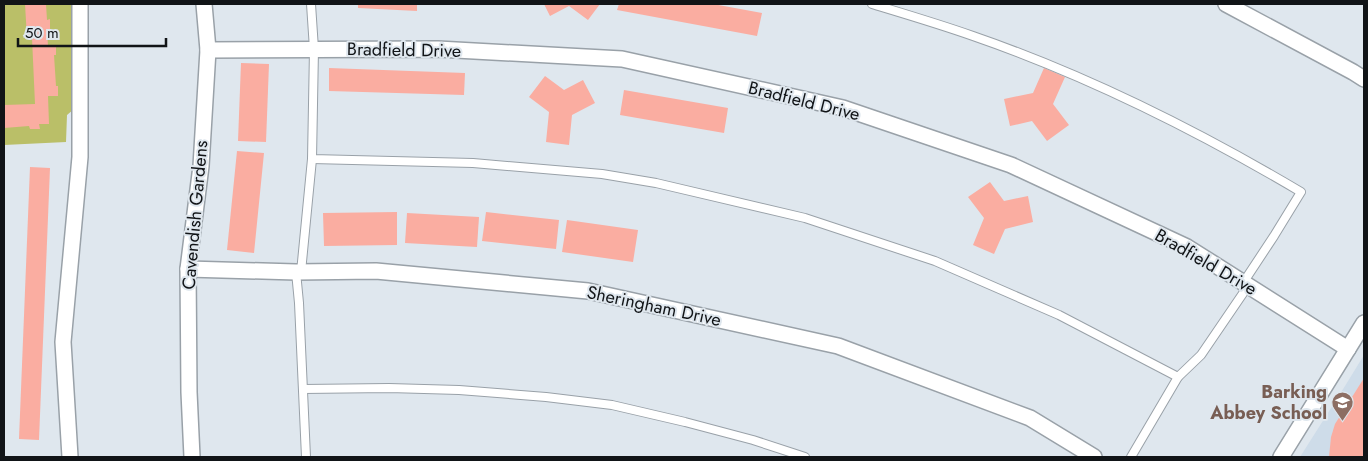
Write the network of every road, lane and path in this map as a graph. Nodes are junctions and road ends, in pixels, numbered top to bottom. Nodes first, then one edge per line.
1 (80, 4) edge
2 (204, 4) edge
3 (311, 4) edge
4 (872, 4) edge
5 (1226, 4) edge
6 (314, 49) junction
7 (208, 50) junction
8 (1364, 79) edge
9 (312, 160) junction
10 (188, 269) junction
11 (299, 272) junction
12 (1246, 284) junction
13 (1364, 323) edge
14 (1348, 349) junction
15 (1178, 377) junction
16 (303, 389) junction
17 (70, 457) edge
18 (192, 457) edge
19 (306, 457) edge
20 (804, 457) edge
21 (1094, 457) edge
22 (1131, 457) edge
23 (1281, 457) edge

1 - 17 street
2 - 7 street, Cavendish Gardens
3 - 6 lane
4 - 12 lane
5 - 8 street
6 - 7 street, Bradfield Drive
6 - 9 lane
6 - 12 street, Bradfield Drive
7 - 10 street, Cavendish Gardens
9 - 11 lane
9 - 15 lane
10 - 11 street, Sheringham Drive
10 - 18 street, Cavendish Gardens
11 - 16 lane
11 - 21 street, Sheringham Drive
12 - 14 street, Bradfield Drive
12 - 15 lane
13 - 14 street
14 - 23 street
15 - 22 lane
16 - 19 lane
16 - 20 lane

